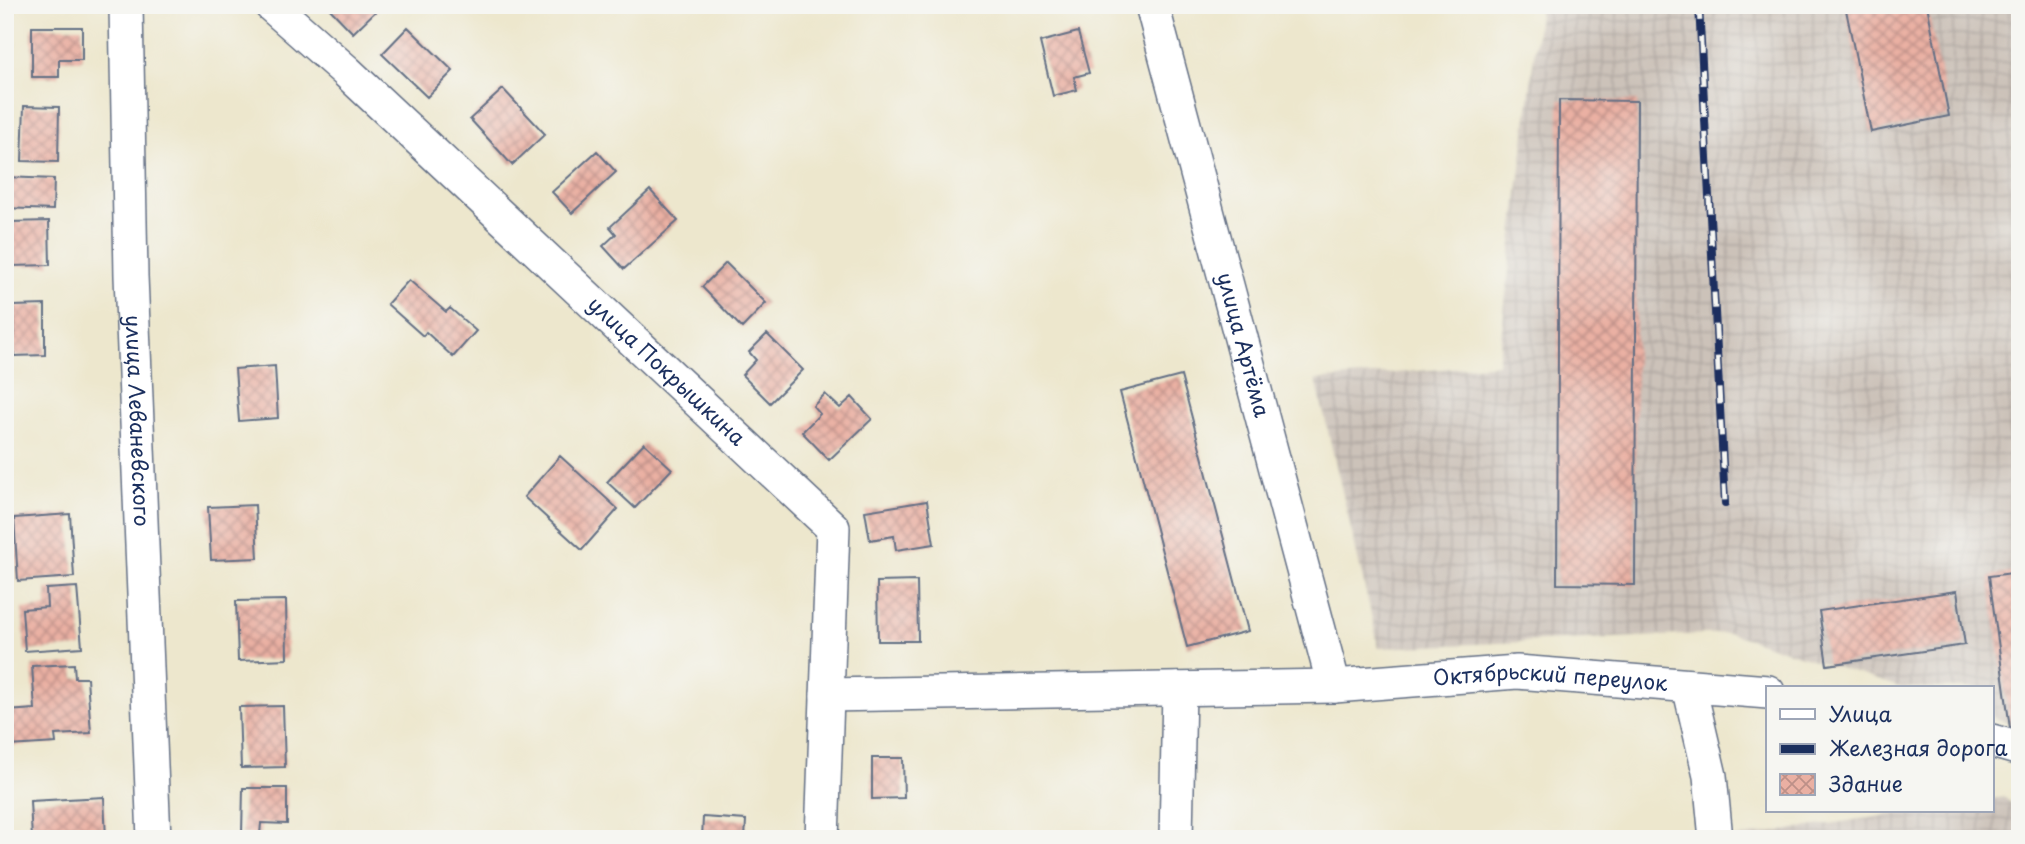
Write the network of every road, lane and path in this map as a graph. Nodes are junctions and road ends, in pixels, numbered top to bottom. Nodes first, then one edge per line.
1 (126, 5) edge
2 (271, 5) edge
3 (1152, 5) edge
4 (1334, 686) junction
5 (1689, 686) junction
6 (1179, 689) junction
7 (1766, 692) edge
8 (827, 695) junction
9 (1994, 742) edge
10 (2020, 749) edge
11 (153, 839) edge
12 (822, 839) edge
13 (1176, 839) edge
14 (1716, 839) edge

1 - 11 street, улица Леваневского
2 - 8 street, улица Покрышкина
3 - 4 street, улица Артёма
4 - 5 street, Октябрьский переулок
4 - 6 street, Октябрьский переулок
5 - 7 street, Октябрьский переулок
5 - 14 street
6 - 8 street, Октябрьский переулок
6 - 13 street
8 - 12 street, улица Покрышкина
9 - 10 street

